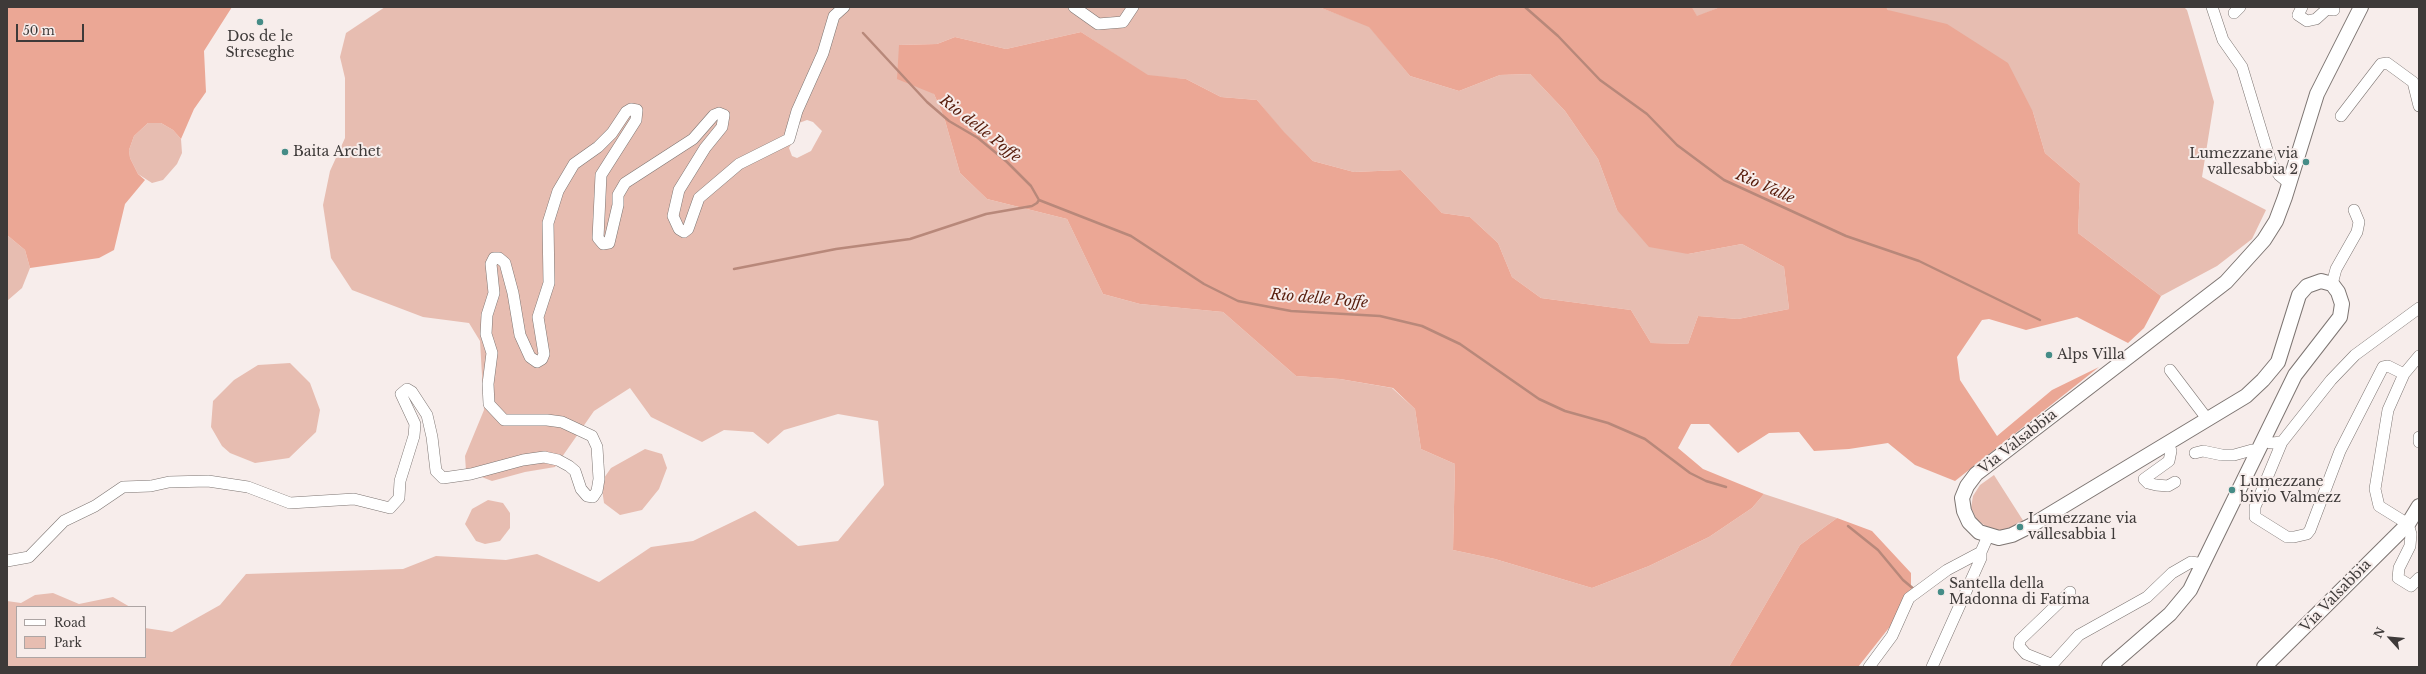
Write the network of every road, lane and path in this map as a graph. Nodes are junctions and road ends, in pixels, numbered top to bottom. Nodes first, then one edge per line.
1 (844, 7) edge
2 (1074, 7) edge
3 (1133, 7) edge
4 (2212, 7) edge
5 (2302, 7) edge
6 (2361, 7) edge
7 (2337, 8) edge
8 (2317, 29) dead end
9 (2419, 106) edge
10 (2341, 116) dead end
11 (2290, 184) junction
12 (2354, 210) dead end
13 (2332, 284) junction
14 (2419, 308) edge
15 (2419, 356) edge
16 (2170, 370) dead end
17 (2404, 374) junction
18 (2208, 420) junction
19 (2419, 437) edge
20 (2282, 442) junction
21 (2419, 442) edge
22 (2168, 443) junction
23 (2260, 447) junction
24 (2195, 453) dead end
25 (2175, 482) dead end
26 (2419, 506) edge
27 (2408, 524) junction
28 (1988, 536) junction
29 (1981, 552) junction
30 (7, 560) edge
31 (2204, 564) junction
32 (2419, 578) edge
33 (2070, 592) dead end
34 (2050, 666) edge
35 (1869, 667) edge
36 (1932, 667) edge
37 (2109, 667) edge
38 (2264, 667) edge

1 - 30 street
2 - 3 street
4 - 11 street
5 - 7 street
6 - 11 main road, Via Valsabbia
7 - 8 street
9 - 10 street
11 - 28 main road, Via Valsabbia
12 - 13 street
13 - 18 main road
13 - 23 main road
14 - 20 street
15 - 17 street
16 - 18 street
17 - 20 street
17 - 27 street
18 - 22 main road
19 - 21 street
20 - 23 street
22 - 25 street
22 - 28 main road
23 - 24 street
23 - 31 main road
26 - 27 main road, Via Valsabbia
27 - 32 street
27 - 38 main road, Via Valsabbia
28 - 29 street
29 - 35 street
29 - 36 street
31 - 34 street
31 - 37 main road
33 - 34 street

